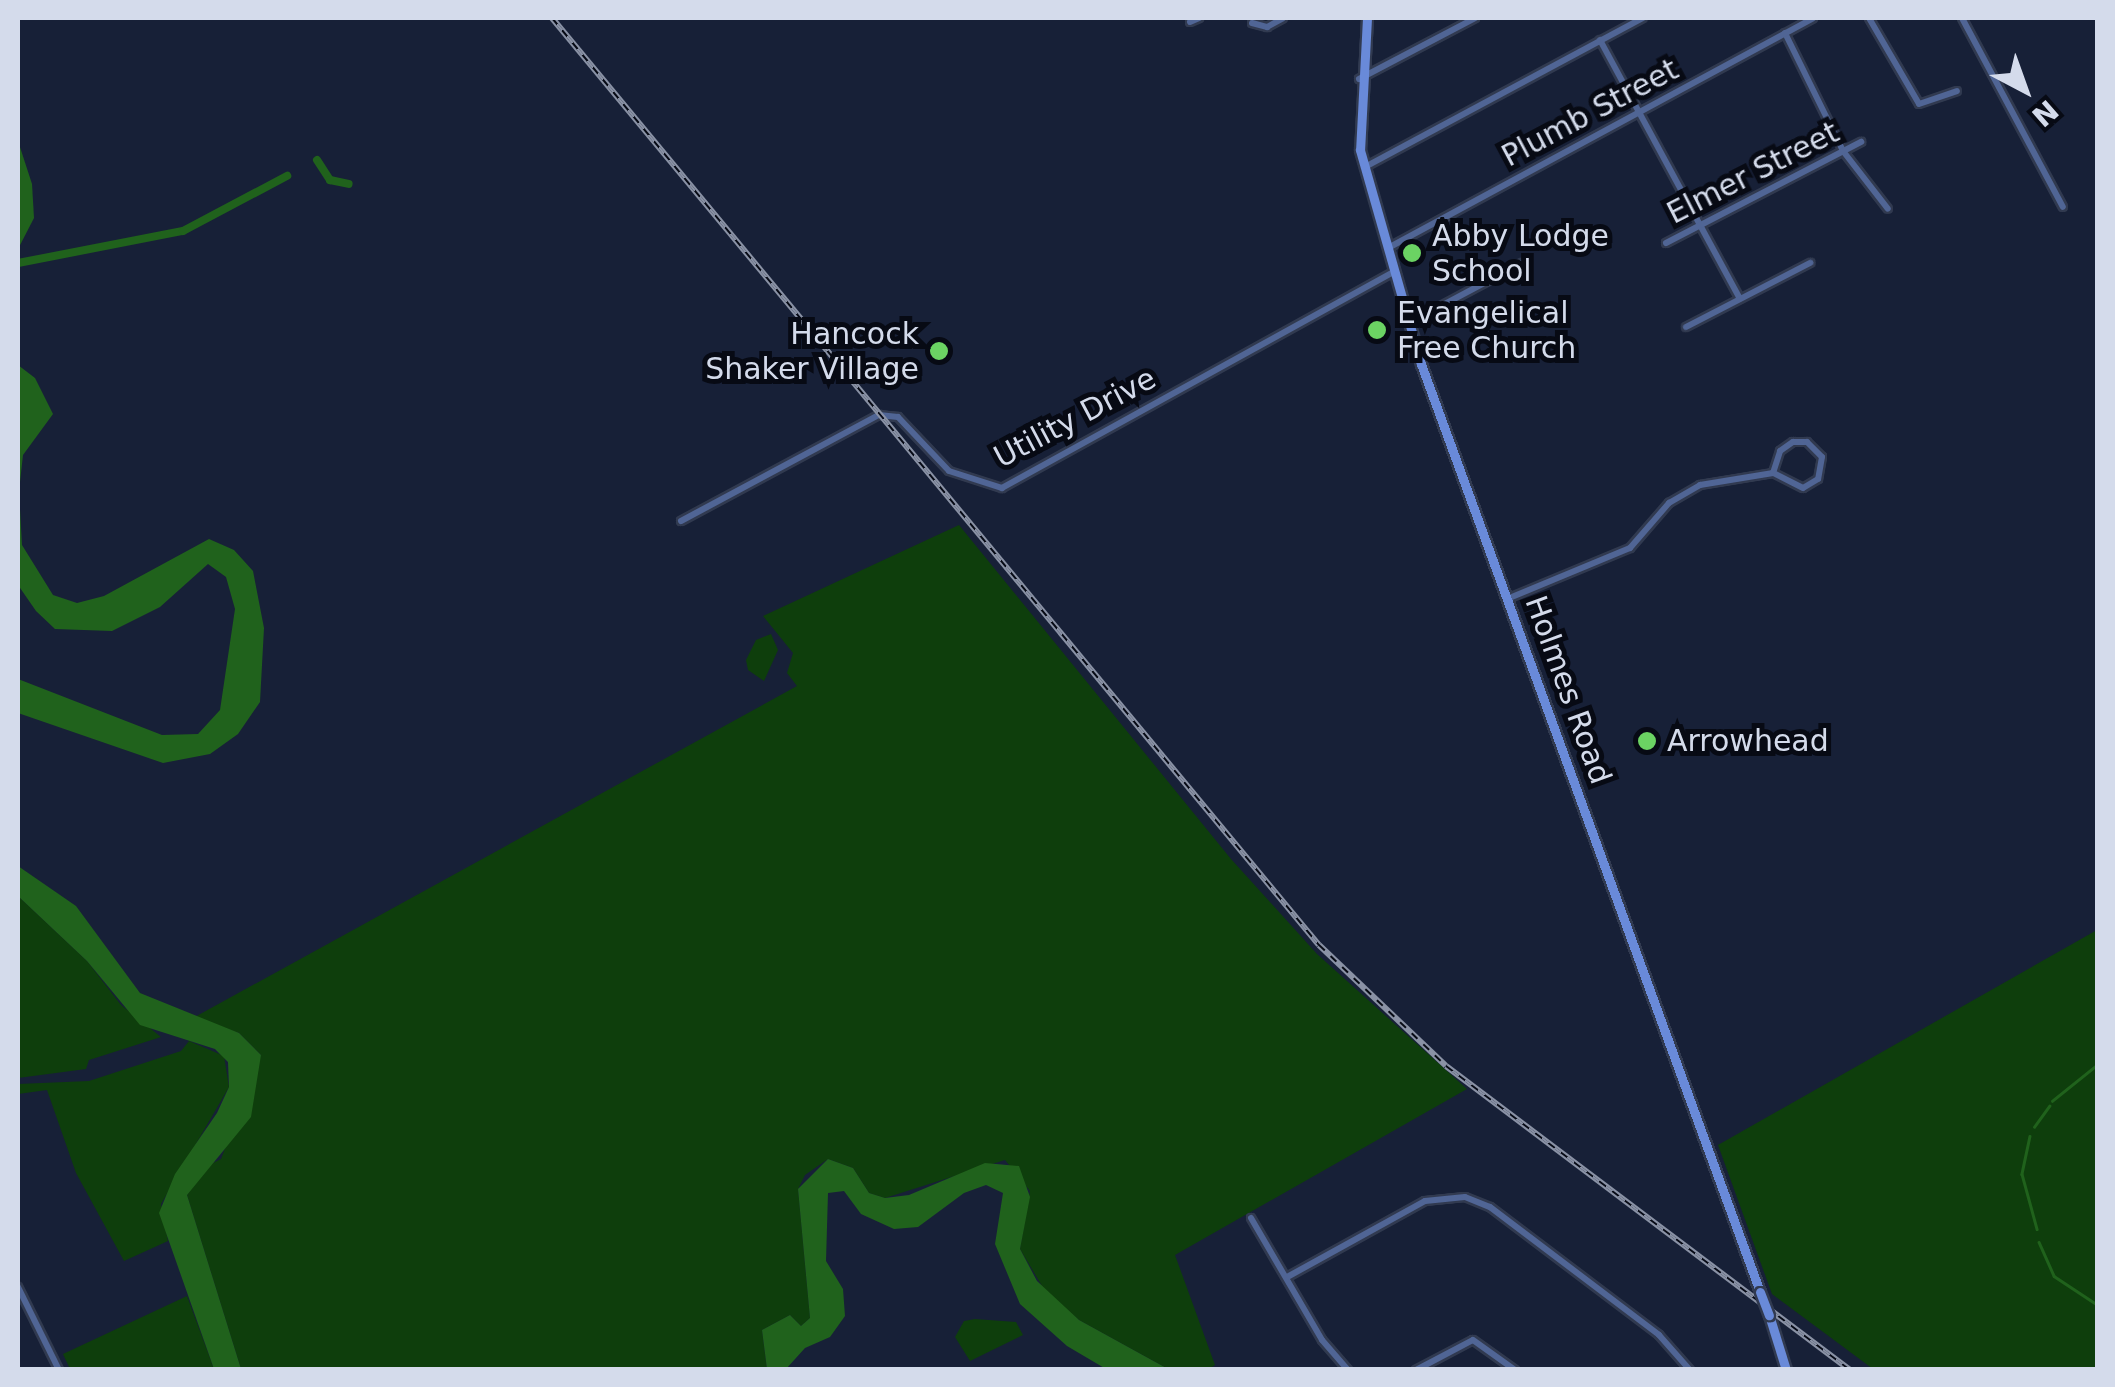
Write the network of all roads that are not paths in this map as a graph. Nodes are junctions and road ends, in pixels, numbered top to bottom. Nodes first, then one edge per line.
1 (1199, 18) edge
2 (1284, 18) edge
3 (1367, 18) edge
4 (1475, 18) edge
5 (1643, 18) edge
6 (1813, 18) edge
7 (1869, 18) edge
8 (1962, 18) edge
9 (1190, 22) dead end
10 (1252, 23) dead end
11 (1785, 33) junction
12 (1600, 40) junction
13 (1359, 79) junction
14 (1957, 91) dead end
15 (1640, 112) junction
16 (1861, 142) dead end
17 (1843, 150) junction
18 (1364, 167) junction
19 (2063, 207) dead end
20 (1888, 210) dead end
21 (1702, 224) junction
22 (1666, 244) dead end
23 (1387, 248) junction
24 (1522, 263) dead end
25 (1810, 263) dead end
26 (1394, 272) junction
27 (1740, 298) junction
28 (1409, 323) junction
29 (1686, 327) dead end
30 (1773, 473) junction
31 (681, 521) dead end
32 (1507, 599) junction
33 (1251, 1218) dead end
34 (1289, 1276) junction
35 (18, 1287) edge
36 (60, 1370) edge
37 (1348, 1370) edge
38 (1416, 1370) edge
39 (1515, 1370) edge
40 (1690, 1370) edge
41 (1786, 1370) edge

1 - 9 street
2 - 10 street
3 - 13 street, Holmes Road
4 - 13 street
5 - 12 street
6 - 11 street, Plumb Street
7 - 14 street
8 - 19 street
11 - 15 street, Plumb Street
11 - 17 street
12 - 15 street
12 - 18 street
13 - 18 street, Holmes Road
15 - 21 street
15 - 23 street, Plumb Street
16 - 17 street, Elmer Street
17 - 20 street
17 - 21 street, Elmer Street
18 - 23 street, Holmes Road
21 - 22 street, Elmer Street
21 - 27 street
23 - 26 street, Holmes Road
24 - 28 street
25 - 27 street
26 - 28 street, Holmes Road
26 - 31 street, Utility Drive
27 - 29 street
28 - 32 street, Holmes Road
30 - 30 street
30 - 32 street
32 - 41 street, Holmes Road, bridge
33 - 34 street
34 - 37 street
34 - 40 street
35 - 36 street
38 - 39 street

